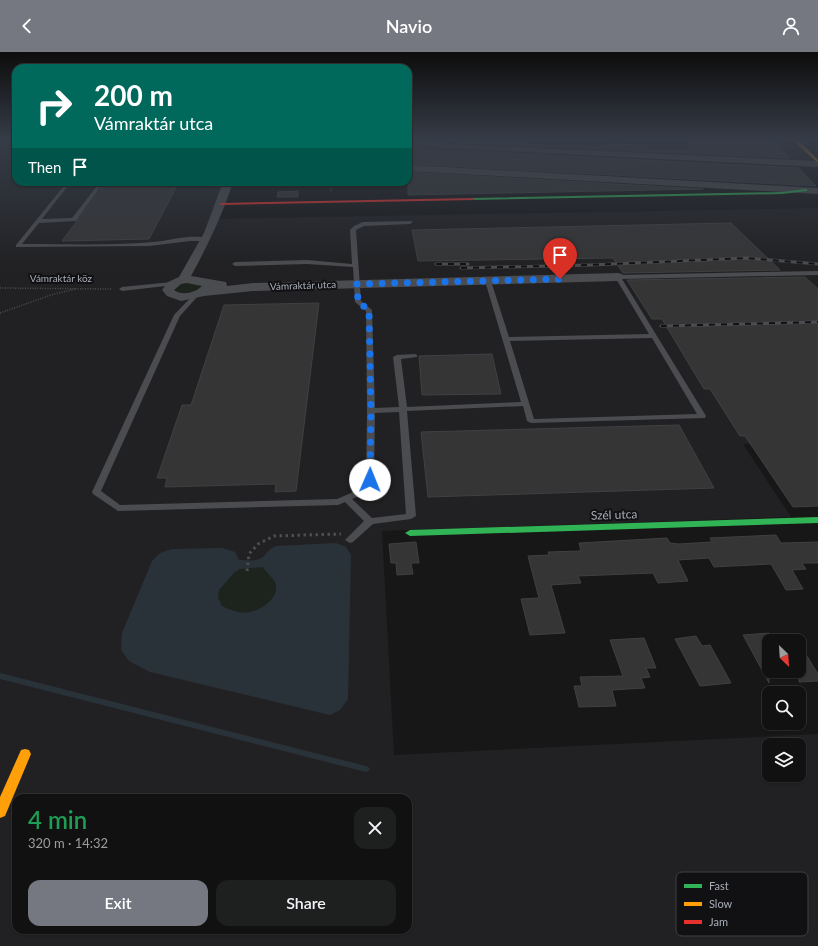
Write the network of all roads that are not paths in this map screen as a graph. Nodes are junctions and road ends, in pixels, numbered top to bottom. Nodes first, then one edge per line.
1 (674, 183) edge
2 (66, 186) edge
3 (99, 186) edge
4 (227, 186) edge
5 (805, 190) junction
6 (818, 191) edge
7 (221, 204) junction
8 (40, 219) junction
9 (410, 222) dead end
10 (207, 236) junction
11 (235, 264) dead end
12 (356, 266) junction
13 (818, 273) edge
14 (618, 277) junction
15 (488, 281) junction
16 (357, 284) junction
17 (201, 288) junction
18 (122, 289) road end
19 (176, 297) junction
20 (653, 336) junction
21 (506, 339) junction
22 (416, 356) dead end
23 (526, 404) junction
24 (403, 409) junction
25 (371, 411) junction
26 (347, 499) junction
27 (818, 520) edge
28 (370, 521) junction
29 (410, 533) dead end
30 (350, 540) dead end
31 (25, 754) dead end
32 (0, 812) edge

1 - 5 street
2 - 8 lane
3 - 8 lane
4 - 7 street
5 - 6 street
5 - 7 street
7 - 10 street
8 - 10 lane
9 - 12 lane
10 - 17 street
10 - 19 street
11 - 12 lane
12 - 16 lane
13 - 14 lane
14 - 15 street, Vámraktár utca
14 - 20 lane
15 - 16 street, Vámraktár utca
15 - 21 lane
16 - 17 street, Vámraktár utca
16 - 25 lane
17 - 19 street, Vámraktár utca
17 - 19 lane
18 - 19 lane
19 - 26 lane
20 - 21 lane
20 - 23 lane
21 - 23 lane
22 - 24 lane
23 - 24 lane
24 - 25 lane
24 - 28 lane
25 - 26 lane
26 - 28 lane
27 - 29 street, Szél utca
28 - 30 lane
31 - 32 street

